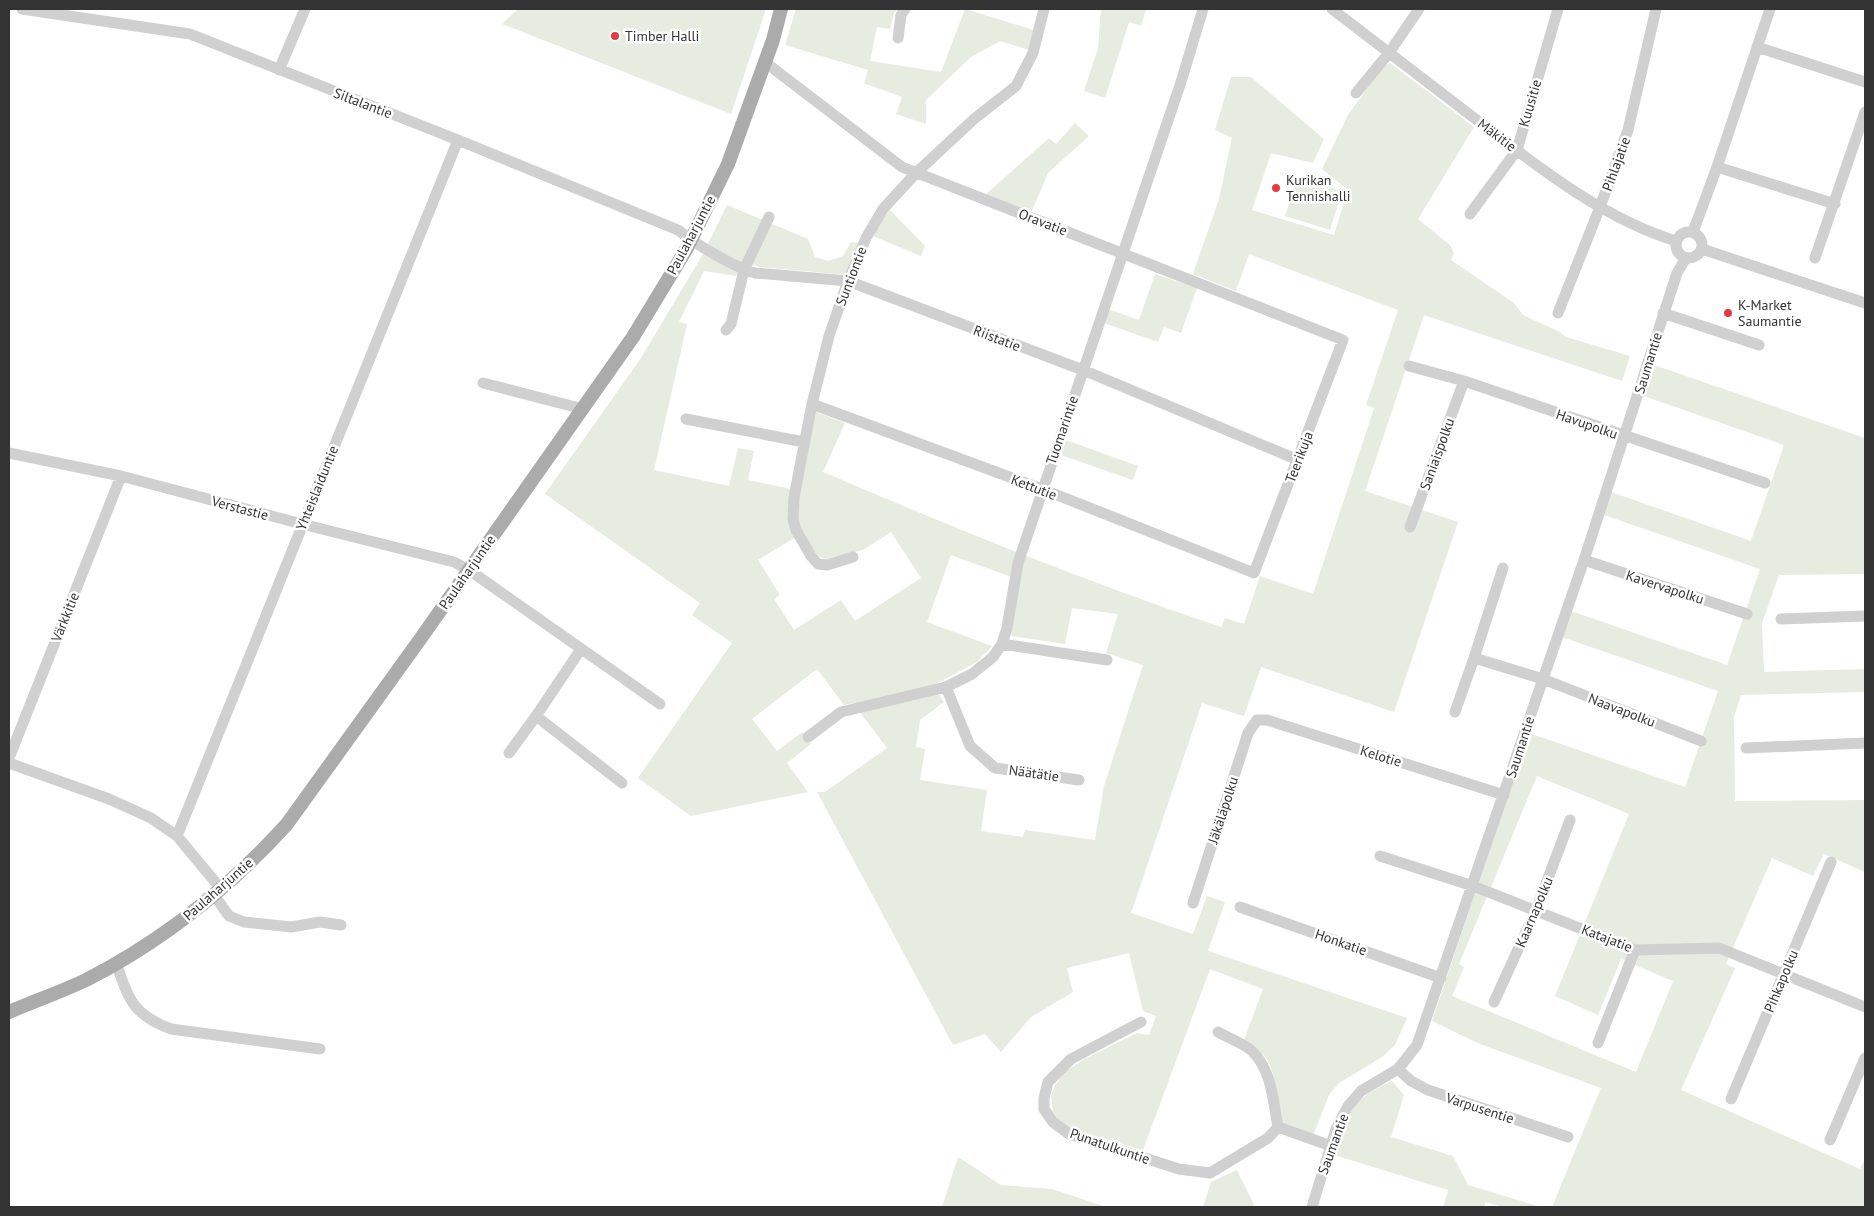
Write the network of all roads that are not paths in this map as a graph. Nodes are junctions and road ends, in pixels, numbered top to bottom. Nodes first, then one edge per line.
1 (22, 9) edge
2 (305, 9) edge
3 (781, 9) edge
4 (905, 9) edge
5 (1044, 9) edge
6 (1203, 9) edge
7 (1332, 9) edge
8 (1419, 9) edge
9 (1558, 9) edge
10 (1656, 9) edge
11 (1770, 9) edge
12 (898, 38) dead end
13 (1757, 47) junction
14 (1389, 53) junction
15 (765, 62) junction
16 (279, 70) junction
17 (1865, 82) edge
18 (1356, 93) dead end
19 (1865, 112) edge
20 (458, 140) junction
21 (1517, 150) junction
22 (1717, 167) junction
23 (916, 173) junction
24 (1835, 204) junction
25 (1600, 207) junction
26 (1470, 214) dead end
27 (769, 217) dead end
28 (1693, 232) junction
29 (691, 240) junction
30 (1676, 240) junction
31 (1702, 249) junction
32 (1124, 253) junction
33 (1686, 258) junction
34 (1815, 258) dead end
35 (744, 270) junction
36 (848, 281) junction
37 (1865, 303) edge
38 (1558, 313) dead end
39 (1663, 313) junction
40 (726, 330) dead end
41 (1343, 340) joint
42 (1759, 345) dead end
43 (1409, 366) dead end
44 (1083, 370) junction
45 (1464, 381) junction
46 (484, 383) dead end
47 (812, 404) junction
48 (583, 409) junction
49 (686, 419) dead end
50 (1625, 437) junction
51 (804, 442) junction
52 (9, 453) edge
53 (1298, 460) junction
54 (121, 476) junction
55 (1765, 483) dead end
56 (1042, 489) junction
57 (302, 524) junction
58 (1410, 527) dead end
59 (854, 557) dead end
60 (1584, 560) junction
61 (1503, 568) dead end
62 (469, 570) junction
63 (1254, 573) joint
64 (1747, 614) dead end
65 (1865, 616) edge
66 (1781, 619) dead end
67 (1002, 644) junction
68 (582, 649) junction
69 (1474, 658) junction
70 (1107, 660) dead end
71 (1543, 679) junction
72 (946, 688) junction
73 (660, 704) dead end
74 (1455, 712) dead end
75 (536, 716) junction
76 (1257, 720) joint
77 (808, 737) dead end
78 (1701, 742) dead end
79 (1865, 743) edge
80 (1746, 748) dead end
81 (509, 754) dead end
82 (9, 758) edge
83 (9, 763) edge
84 (1079, 780) dead end
85 (622, 783) dead end
86 (1504, 795) junction
87 (1570, 820) dead end
88 (177, 836) junction
89 (1380, 856) dead end
90 (1831, 862) dead end
91 (1473, 886) junction
92 (217, 892) junction
93 (1193, 903) dead end
94 (1240, 907) dead end
95 (1536, 910) junction
96 (341, 925) dead end
97 (1635, 950) junction
98 (116, 963) junction
99 (1784, 974) junction
100 (1441, 978) junction
101 (1494, 1002) dead end
102 (1865, 1007) edge
103 (9, 1012) edge
104 (1141, 1022) dead end
105 (1218, 1032) dead end
106 (1598, 1043) dead end
107 (320, 1049) dead end
108 (1865, 1058) edge
109 (1398, 1069) junction
110 (1731, 1100) dead end
111 (1278, 1127) junction
112 (1568, 1137) dead end
113 (1830, 1140) dead end
114 (1331, 1146) junction
115 (1314, 1207) edge

1 - 16 street, Siltalantie
2 - 16 street
3 - 15 main road, Paulaharjuntie
4 - 12 street
5 - 23 street, Suntiontie
6 - 32 street, Tuomarintie
7 - 14 street, Mäkitie
8 - 14 street
9 - 21 street, Kuusitie
10 - 25 street, Pihlajatie
11 - 13 street
13 - 17 street
13 - 22 street
14 - 18 street
14 - 21 street, Mäkitie
15 - 23 street, Oravatie
15 - 29 main road, Paulaharjuntie
16 - 20 street, Siltalantie
19 - 24 street
20 - 29 street, Siltalantie
20 - 57 street, Yhteislaiduntie
21 - 25 street, Mäkitie
21 - 26 street, Kuusitie
22 - 24 street
22 - 28 street
23 - 32 street, Oravatie
23 - 36 street, Suntiontie
24 - 34 street
25 - 30 street, Mäkitie
25 - 38 street, Pihlajatie
27 - 35 street
28 - 30 street
28 - 31 street
29 - 35 street, Riistatie
29 - 48 main road, Paulaharjuntie
30 - 33 street
31 - 33 street
31 - 37 street
32 - 41 street, Oravatie
32 - 44 street, Tuomarintie
33 - 39 street, Saumantie
35 - 36 street, Riistatie
35 - 40 street
36 - 44 street, Riistatie
36 - 47 street, Suntiontie
39 - 42 street
39 - 50 street, Saumantie
41 - 53 street, Teerikuja
43 - 45 street, Havupolku
44 - 53 street, Riistatie
44 - 56 street, Tuomarintie
45 - 50 street, Havupolku
45 - 58 street, Saniaispolku
46 - 48 street
47 - 51 street, Suntiontie
47 - 56 street, Kettutie
48 - 62 main road, Paulaharjuntie
49 - 51 street
50 - 55 street, Havupolku
50 - 60 street, Saumantie
51 - 59 street, Suntiontie
52 - 54 street, Verstastie
53 - 63 street, Teerikuja
54 - 57 street, Verstastie
54 - 82 street, Värkkitie
56 - 63 street, Kettutie
56 - 67 street, Tuomarintie
57 - 62 street, Verstastie
57 - 88 street, Yhteislaiduntie
60 - 64 street, Kavervapolku
60 - 71 street, Saumantie
61 - 69 street
62 - 68 street, Verstastie
62 - 92 main road, Paulaharjuntie
65 - 66 street
67 - 70 street
67 - 72 street, Tuomarintie
68 - 73 street, Verstastie
68 - 75 street
69 - 71 street, Naavapolku
69 - 74 street
71 - 78 street, Naavapolku
71 - 86 street, Saumantie
72 - 77 street, Tuomarintie
72 - 84 street, Näätätie
75 - 81 street
75 - 85 street
76 - 86 street, Kelotie
76 - 93 street, Jäkäläpolku
79 - 80 street
83 - 88 street
86 - 91 street, Saumantie
87 - 95 street, Kaarnapolku
88 - 92 street
89 - 91 street, Katajatie
90 - 99 street, Pihkapolku
91 - 95 street, Katajatie
91 - 100 street, Saumantie
92 - 96 street
92 - 98 main road, Paulaharjuntie
94 - 100 street, Honkatie
95 - 97 street, Katajatie
95 - 101 street, Kaarnapolku
97 - 99 street, Katajatie
97 - 106 street
98 - 103 main road, Paulaharjuntie
98 - 107 street
99 - 102 street, Katajatie
99 - 110 street, Pihkapolku
100 - 109 street, Saumantie
104 - 111 street, Punatulkuntie
105 - 111 street
108 - 113 street
109 - 112 street, Varpusentie
109 - 114 street, Saumantie
111 - 114 street
114 - 115 street, Saumantie

